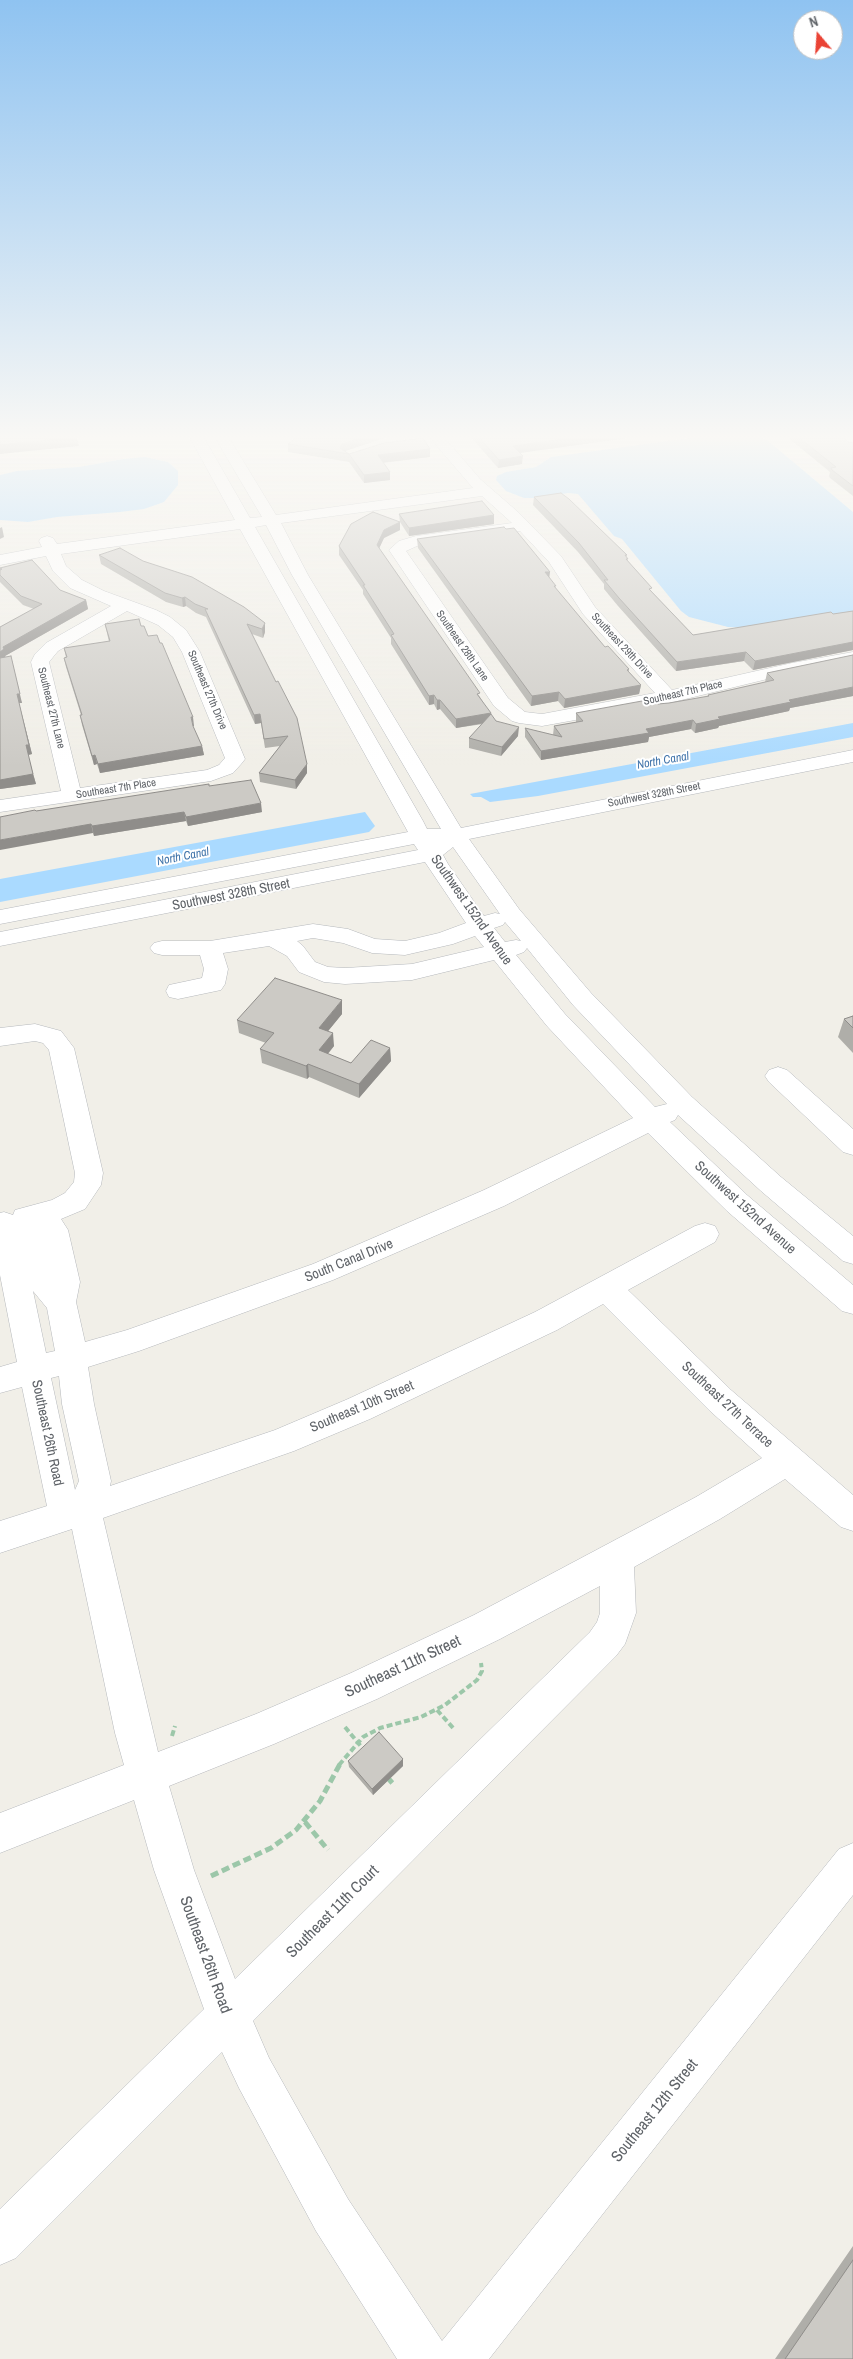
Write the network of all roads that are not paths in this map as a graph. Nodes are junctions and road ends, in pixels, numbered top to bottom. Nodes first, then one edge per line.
1 (44, 546) edge
2 (45, 546) edge
3 (50, 546) edge
4 (257, 546) edge
5 (285, 546) edge
6 (403, 546) edge
7 (542, 546) edge
8 (0, 555) edge
9 (0, 560) edge
10 (125, 605) junction
11 (853, 657) edge
12 (669, 697) junction
13 (513, 714) joint
14 (853, 756) edge
15 (231, 766) joint
16 (72, 796) junction
17 (0, 806) edge
18 (456, 835) junction
19 (426, 845) junction
20 (511, 914) junction
21 (0, 917) edge
22 (479, 925) junction
23 (268, 937) junction
24 (0, 939) edge
25 (533, 942) junction
26 (372, 946) junction
27 (162, 948) dead end
28 (210, 948) junction
29 (499, 952) junction
30 (357, 976) junction
31 (178, 991) dead end
32 (0, 1036) edge
33 (778, 1076) dead end
34 (683, 1104) junction
35 (652, 1121) junction
36 (853, 1145) edge
37 (41, 1214) junction
38 (2, 1224) edge
39 (705, 1234) dead end
40 (853, 1253) edge
41 (607, 1289) junction
42 (853, 1302) edge
43 (72, 1359) junction
44 (34, 1370) junction
45 (0, 1380) edge
46 (88, 1445) junction
47 (52, 1456) junction
48 (787, 1460) junction
49 (84, 1511) junction
50 (853, 1516) edge
51 (0, 1537) edge
52 (617, 1558) junction
53 (145, 1776) junction
54 (0, 1833) edge
55 (853, 1864) edge
56 (229, 2018) junction
57 (0, 2242) edge
58 (425, 2359) edge
59 (458, 2359) edge

1 - 8 street
2 - 9 street
3 - 10 street, Southeast 27th Drive
4 - 19 street, Southwest 152nd Avenue
5 - 18 street, Southwest 152nd Avenue
6 - 13 street, Southeast 28th Lane
7 - 12 street, Southeast 29th Drive
10 - 15 street, Southeast 27th Drive
10 - 16 street, Southeast 27th Lane
11 - 12 street, Southeast 7th Place
12 - 13 street, Southeast 7th Place
14 - 18 street, Southwest 328th Street
15 - 16 street, Southeast 7th Place
16 - 17 street, Southeast 7th Place
18 - 19 street, Southwest 328th Street
18 - 20 street, Southwest 152nd Avenue
19 - 21 street, Southwest 328th Street
19 - 22 street, Southwest 152nd Avenue
19 - 24 street, Southwest 328th Street
20 - 22 street
20 - 25 street, Southwest 152nd Avenue
22 - 26 street
22 - 29 street, Southwest 152nd Avenue
23 - 26 street
23 - 28 street
23 - 30 street
25 - 29 street
25 - 34 street, Southwest 152nd Avenue
26 - 30 street
27 - 28 street
28 - 31 street
29 - 30 street
29 - 35 street, Southwest 152nd Avenue
32 - 37 street
33 - 36 street
34 - 35 street, South Canal Drive
34 - 40 street, Southwest 152nd Avenue
35 - 42 street, Southwest 152nd Avenue
35 - 43 street, South Canal Drive
37 - 38 street
37 - 43 street
38 - 44 street, Southeast 26th Road
39 - 41 street, Southeast 10th Street
41 - 48 street, Southeast 27th Terrace
41 - 49 street, Southeast 10th Street
43 - 44 street, South Canal Drive
43 - 46 street
44 - 45 street, South Canal Drive
44 - 47 street, Southeast 26th Road
46 - 47 street
46 - 49 street
47 - 49 street, Southeast 26th Road
48 - 50 street, Southeast 27th Terrace
48 - 52 street, Southeast 11th Street
49 - 51 street, Southeast 10th Street
49 - 53 street, Southeast 26th Road
52 - 53 street, Southeast 11th Street
52 - 56 street, Southeast 11th Court
53 - 54 street, Southeast 11th Street
53 - 56 street, Southeast 26th Road
55 - 59 street, Southeast 12th Street
56 - 57 street, Southeast 11th Court
56 - 58 street, Southeast 26th Road

